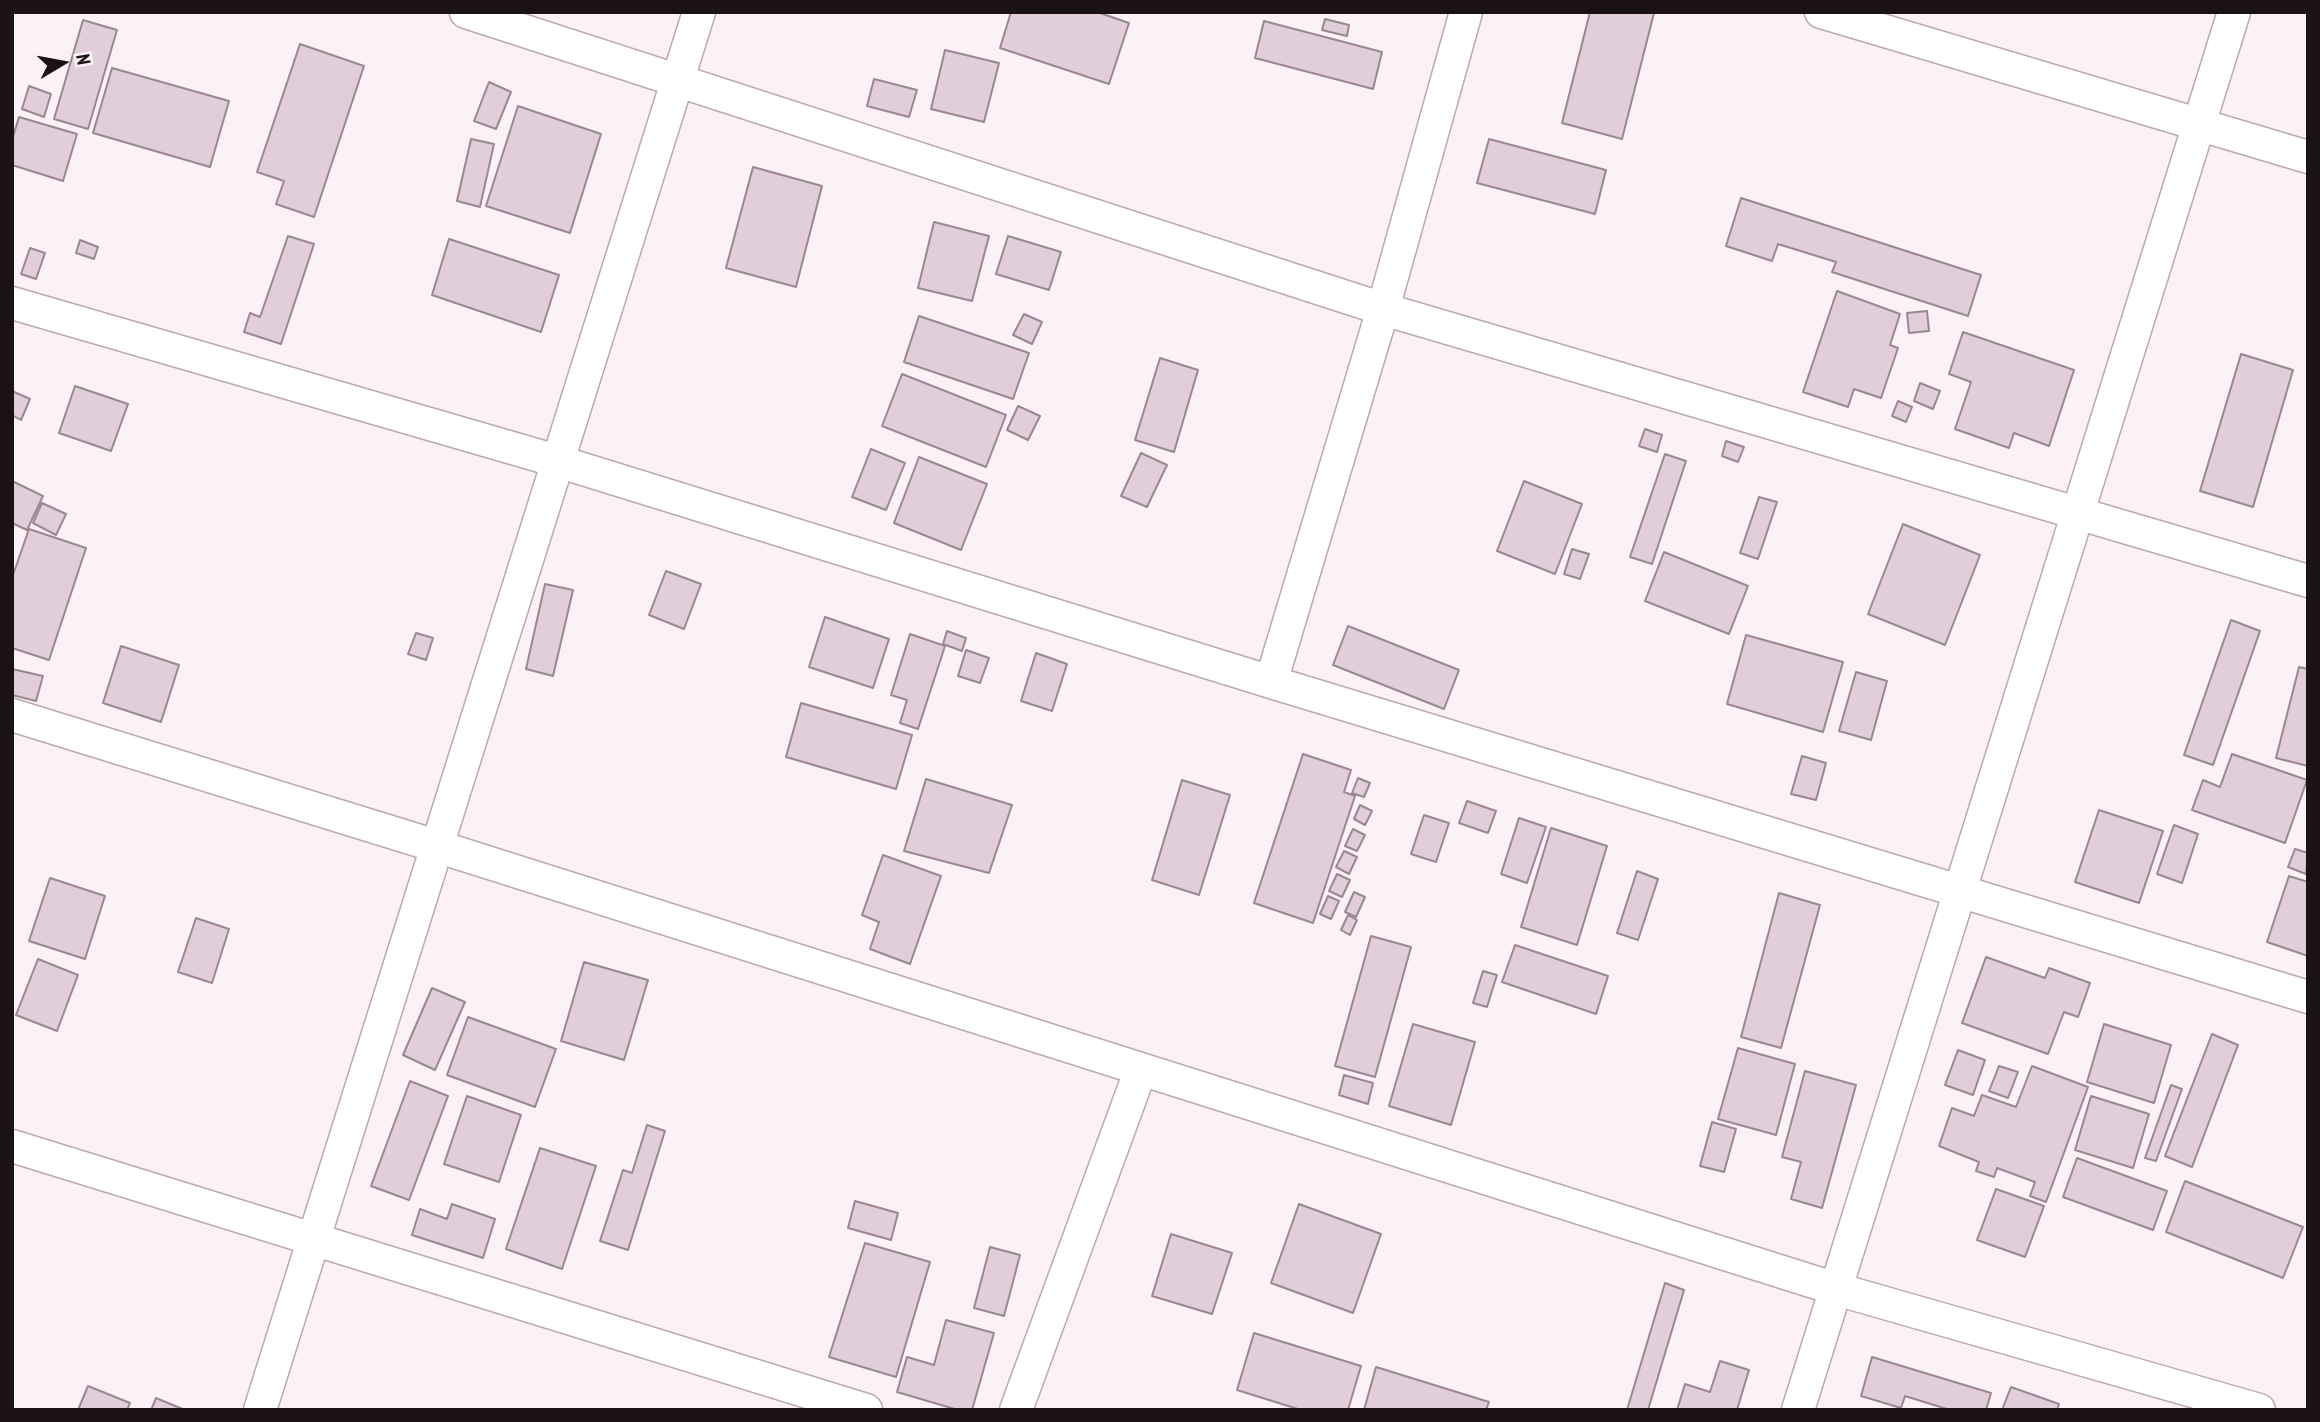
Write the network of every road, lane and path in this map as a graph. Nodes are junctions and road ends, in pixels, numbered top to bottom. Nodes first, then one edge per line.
1 (466, 12) edge
2 (699, 12) edge
3 (1466, 12) edge
4 (1821, 12) edge
5 (2234, 12) edge
6 (678, 80) junction
7 (2197, 124) junction
8 (2308, 157) edge
9 (12, 303) edge
10 (1383, 309) junction
11 (557, 461) junction
12 (2076, 513) junction
13 (2308, 581) edge
14 (1271, 682) junction
15 (12, 715) edge
16 (436, 846) junction
17 (1960, 891) junction
18 (2308, 997) edge
19 (1141, 1069) junction
20 (12, 1146) edge
21 (313, 1239) junction
22 (1836, 1289) junction
23 (260, 1410) edge
24 (866, 1410) edge
25 (1016, 1410) edge
26 (1798, 1410) edge
27 (2259, 1410) edge

1 - 6 street
2 - 6 street
3 - 10 street
4 - 7 street
5 - 7 street
6 - 10 street
6 - 11 street
7 - 8 street
7 - 12 street
9 - 11 street
10 - 12 street
10 - 14 street
11 - 14 street
11 - 16 street
12 - 13 street
12 - 17 street
14 - 17 street
15 - 16 street
16 - 19 street
16 - 21 street
17 - 18 street
17 - 22 street
19 - 22 street
19 - 25 street
20 - 21 street
21 - 23 street
21 - 24 street
22 - 26 street
22 - 27 street

